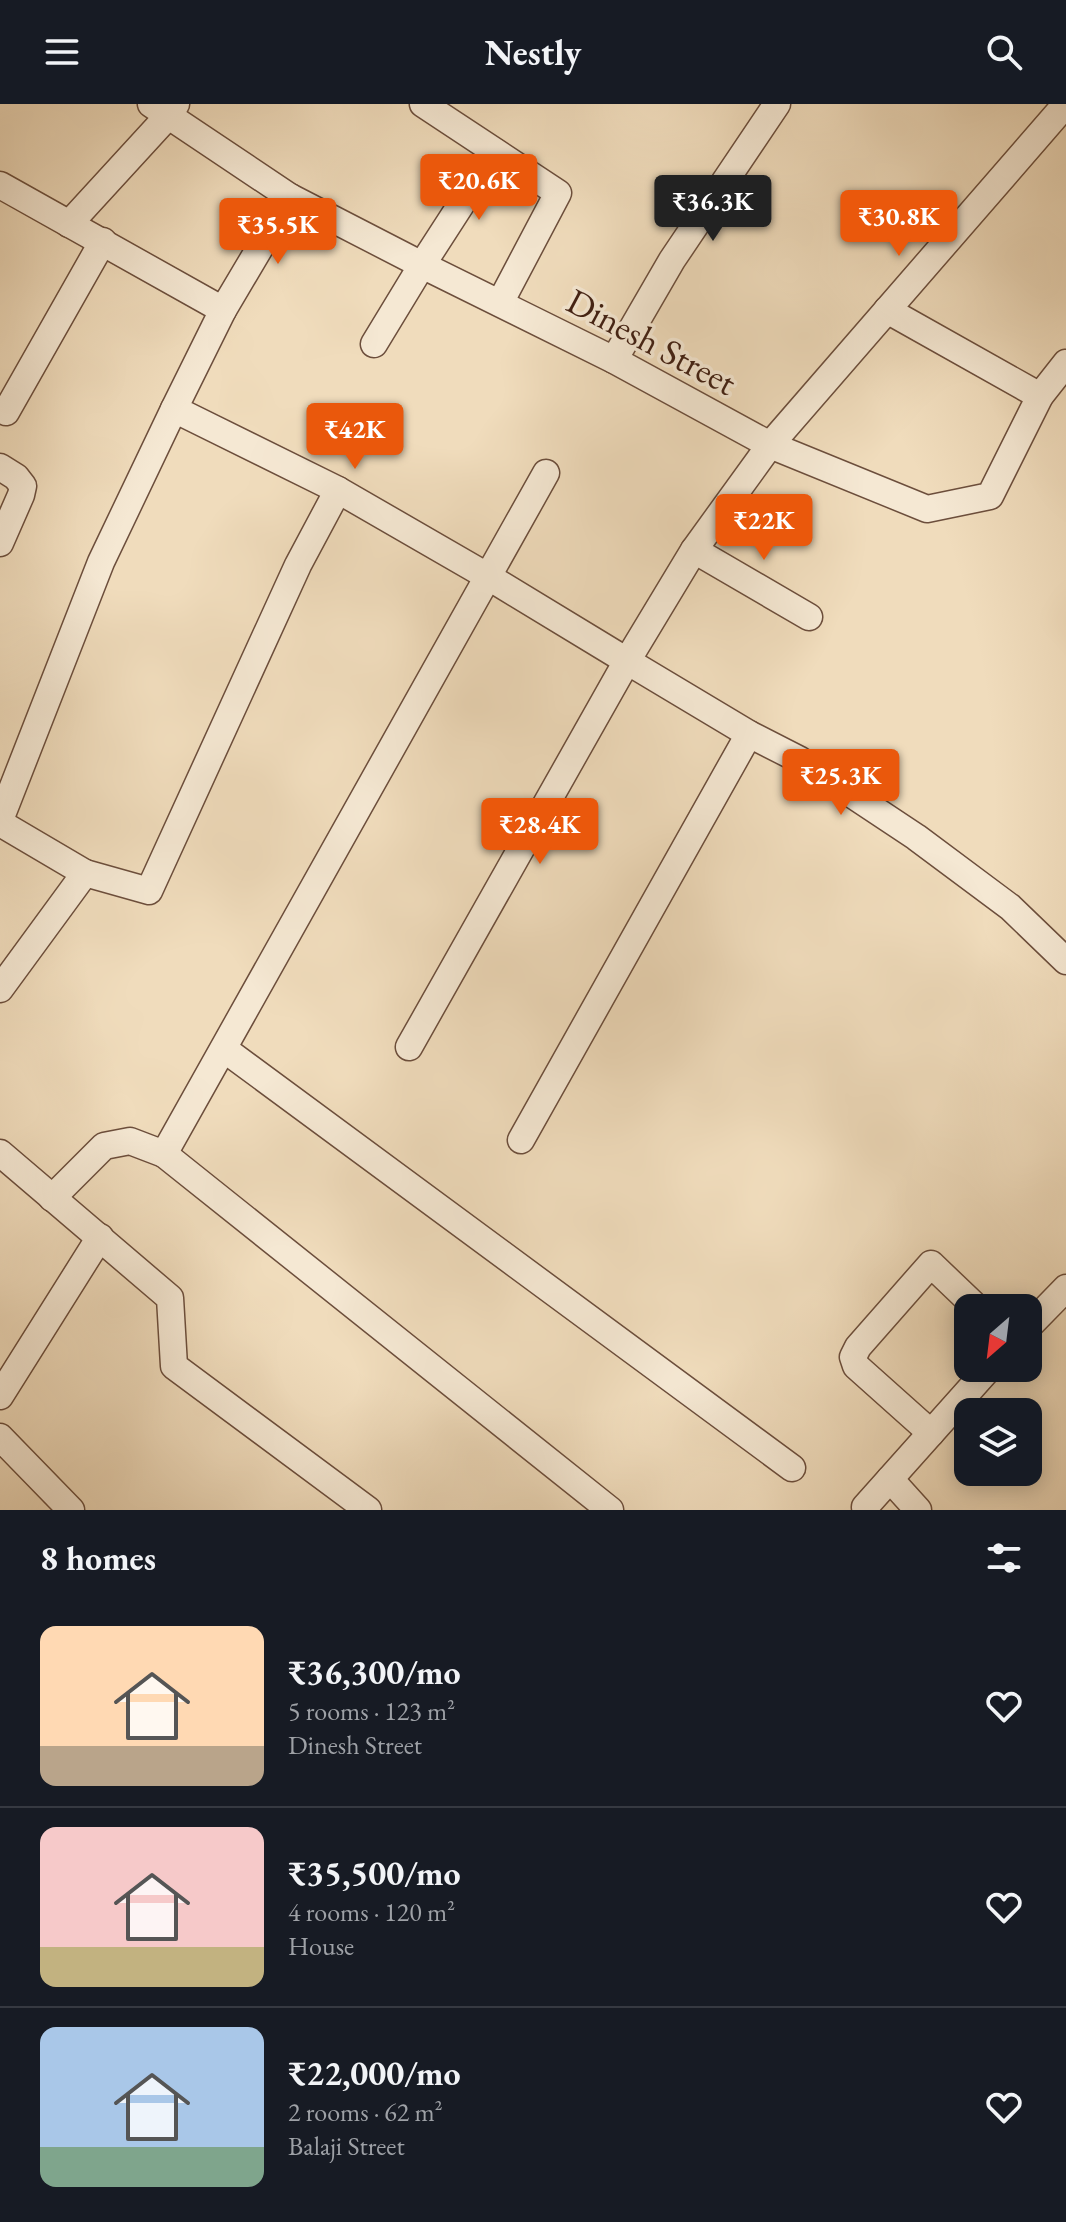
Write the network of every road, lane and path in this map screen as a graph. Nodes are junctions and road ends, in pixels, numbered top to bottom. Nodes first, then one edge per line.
1 (423, 104) edge
2 (777, 104) edge
3 (1066, 104) edge
4 (165, 108) edge
5 (495, 152) junction
6 (1, 189) edge
7 (290, 197) junction
8 (69, 224) junction
9 (103, 241) junction
10 (422, 265) junction
11 (500, 303) junction
12 (223, 310) junction
13 (887, 310) junction
14 (374, 344) dead end
15 (614, 360) junction
16 (1066, 363) edge
17 (1040, 396) junction
18 (174, 409) junction
19 (6, 412) dead end
20 (770, 445) junction
21 (0, 467) edge
22 (546, 473) dead end
23 (338, 490) junction
24 (0, 543) edge
25 (694, 550) junction
26 (487, 576) junction
27 (809, 617) dead end
28 (627, 661) junction
29 (749, 734) junction
30 (0, 822) edge
31 (85, 873) junction
32 (1066, 961) edge
33 (0, 989) edge
34 (409, 1047) dead end
35 (224, 1049) junction
36 (521, 1140) dead end
37 (0, 1153) edge
38 (164, 1154) junction
39 (52, 1198) junction
40 (100, 1237) junction
41 (1066, 1288) edge
42 (962, 1294) edge
43 (1042, 1313) edge
44 (977, 1382) edge
45 (0, 1396) edge
46 (931, 1433) junction
47 (0, 1437) edge
48 (792, 1468) dead end
49 (890, 1479) junction
50 (865, 1507) dead end
51 (71, 1510) edge
52 (368, 1510) edge
53 (610, 1510) edge
54 (918, 1510) edge

1 - 5 street
2 - 15 street
3 - 13 street
4 - 7 street, Dinesh Street
4 - 8 street
5 - 10 street
5 - 11 street
6 - 8 street
7 - 10 street, Dinesh Street
7 - 12 street
8 - 9 street
9 - 12 street
9 - 19 street
10 - 11 street, Dinesh Street
10 - 14 street
11 - 15 street, Dinesh Street
12 - 18 street
13 - 17 street
13 - 20 street
15 - 20 street, Dinesh Street
16 - 17 street
17 - 20 street, Dinesh Street
18 - 23 street
18 - 30 street
20 - 25 street
21 - 24 street
22 - 26 street
23 - 26 street
23 - 31 street
25 - 27 street
25 - 28 street
26 - 28 street
26 - 35 street
28 - 29 street
28 - 34 street
29 - 32 street
29 - 36 street
30 - 31 street
31 - 33 street
35 - 38 street
35 - 48 street
37 - 39 street
38 - 39 street
38 - 53 street
39 - 40 street
40 - 45 street
40 - 52 street
41 - 43 street
42 - 46 street
44 - 46 street
46 - 49 street
47 - 51 street
49 - 50 street
49 - 54 street

